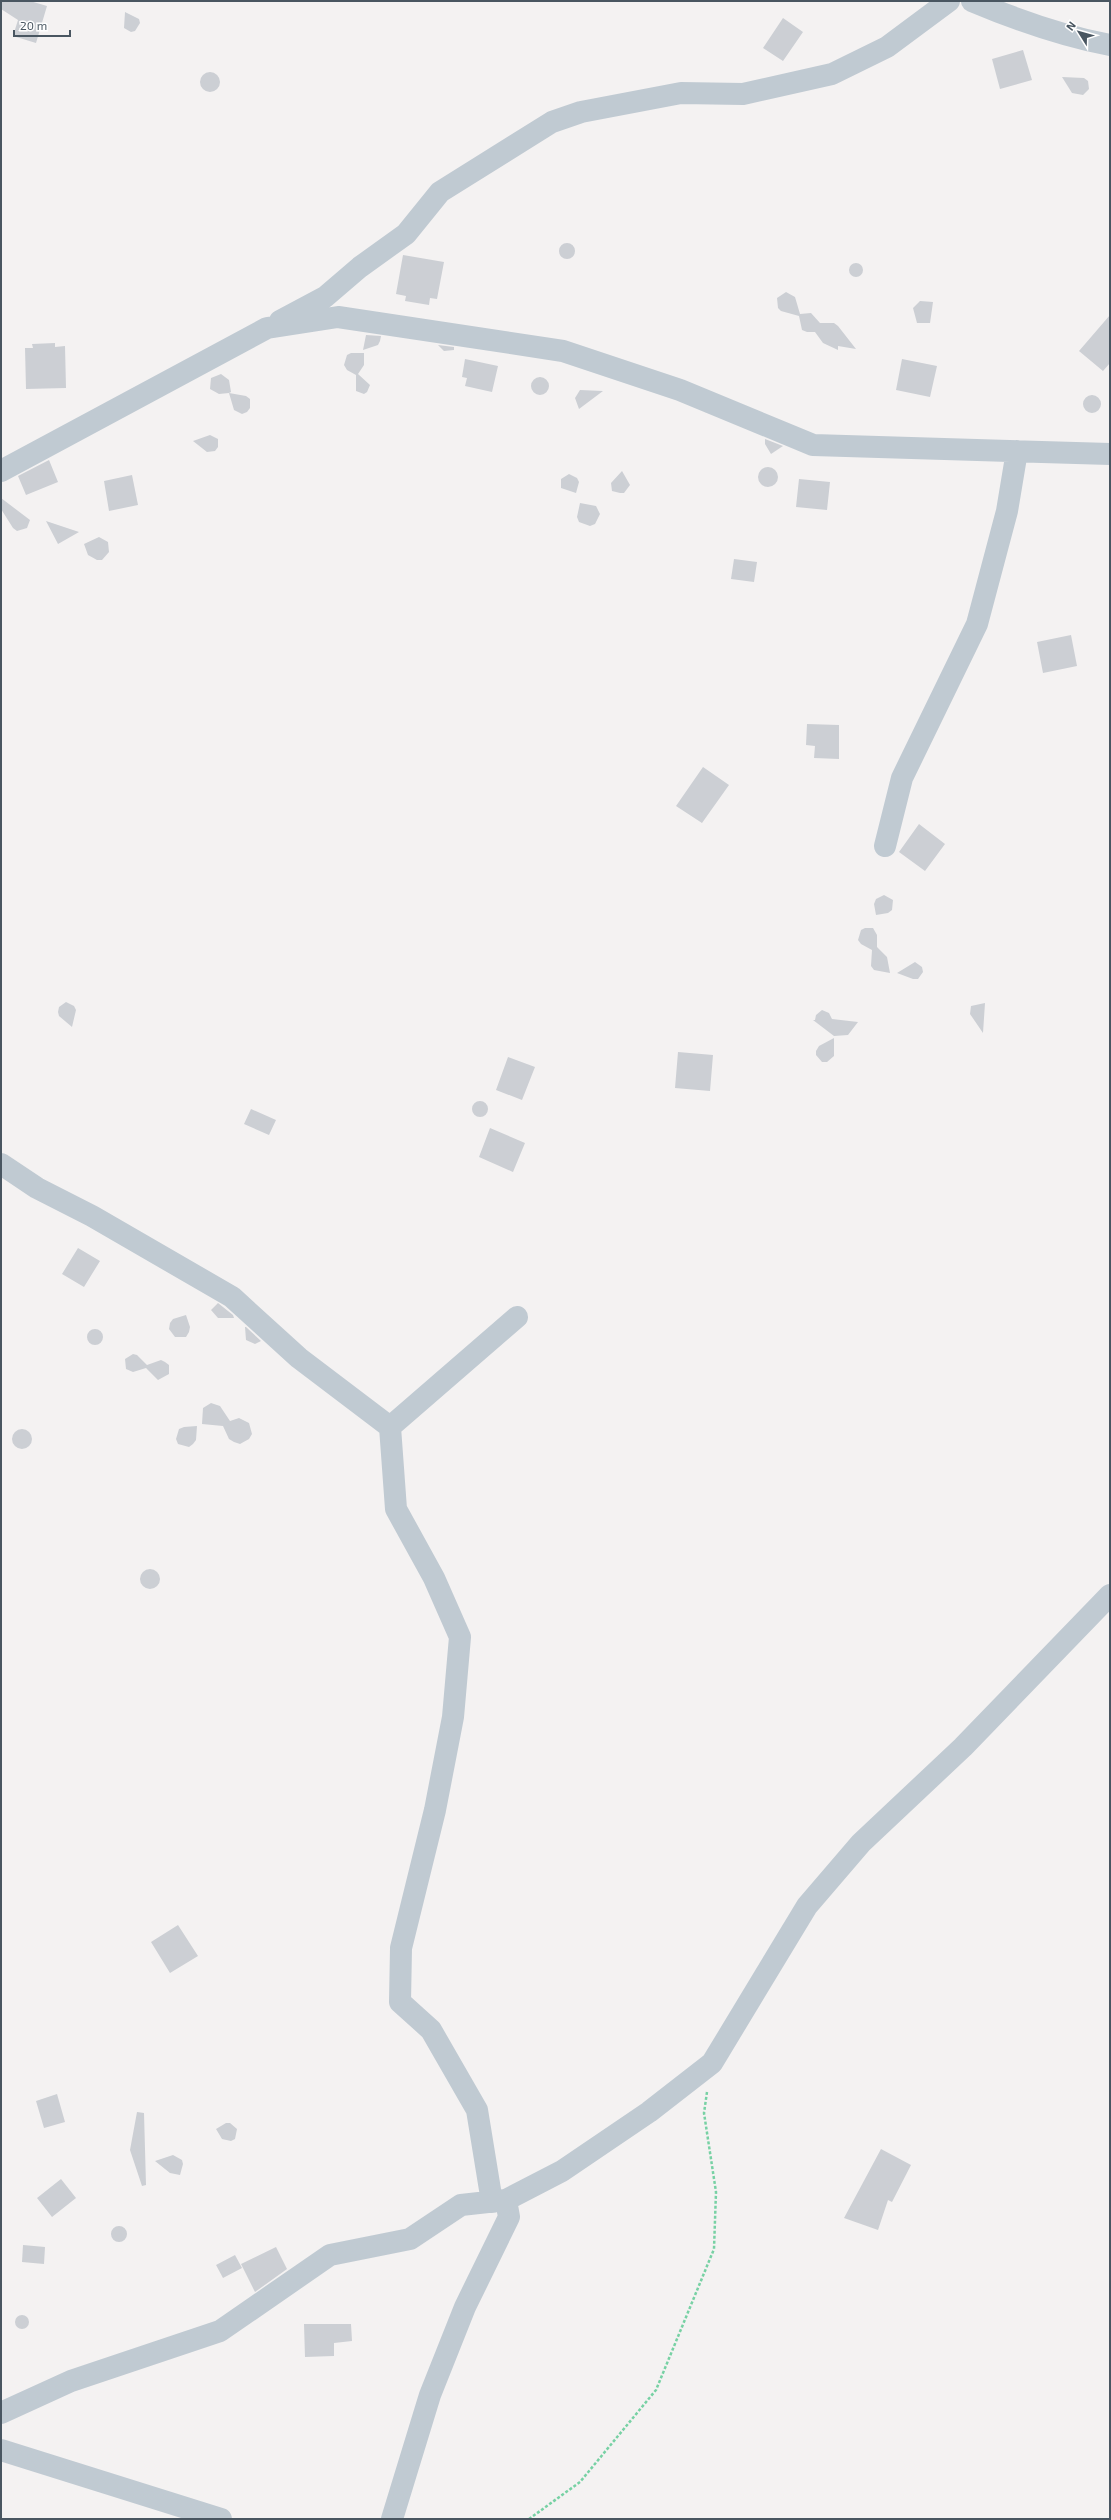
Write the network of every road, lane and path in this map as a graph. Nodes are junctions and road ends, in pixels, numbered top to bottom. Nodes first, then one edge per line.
1 (948, 1) edge
2 (972, 1) edge
3 (1110, 45) edge
4 (267, 328) junction
5 (1017, 451) junction
6 (1110, 454) edge
7 (1, 471) edge
8 (886, 846) dead end
9 (1, 1164) edge
10 (517, 1317) dead end
11 (390, 1427) junction
12 (1110, 1595) edge
13 (712, 2063) junction
14 (499, 2201) junction
15 (1, 2413) edge
16 (1, 2450) edge
17 (221, 2519) edge
18 (392, 2519) edge
19 (529, 2519) edge

1 - 4 street
2 - 3 street
4 - 5 street
4 - 7 street
5 - 6 street
5 - 8 street
9 - 11 street
10 - 11 street
11 - 14 street
12 - 13 street
13 - 14 street
13 - 19 path
14 - 15 street
14 - 18 street
16 - 17 street

